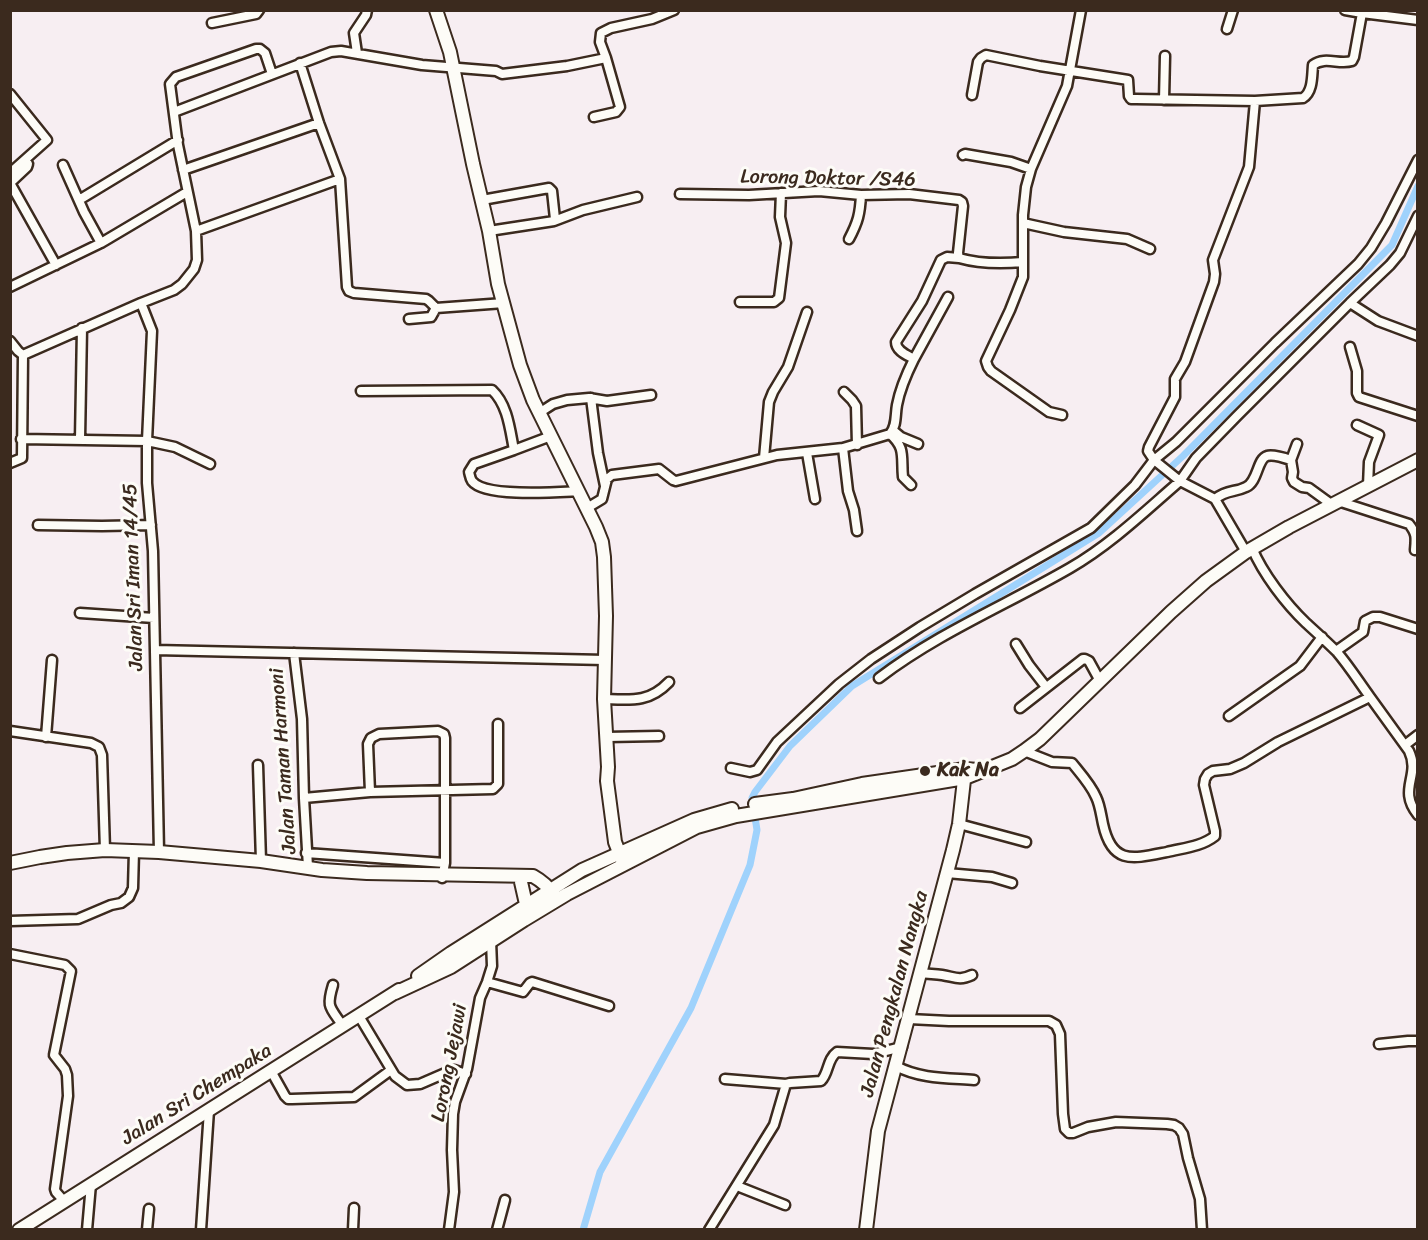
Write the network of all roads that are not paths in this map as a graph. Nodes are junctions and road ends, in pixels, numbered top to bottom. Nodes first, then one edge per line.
1 (259, 10) edge
2 (367, 10) edge
3 (436, 10) edge
4 (674, 10) edge
5 (1081, 10) edge
6 (1233, 10) edge
7 (1345, 10) edge
8 (1362, 13) junction
9 (1418, 20) edge
10 (212, 23) dead end
11 (1227, 29) dead end
12 (357, 53) junction
13 (1165, 56) dead end
14 (606, 58) junction
15 (300, 63) junction
16 (453, 68) junction
17 (1070, 71) junction
18 (272, 74) junction
19 (10, 94) edge
20 (972, 95) dead end
21 (1164, 100) junction
22 (1255, 101) junction
23 (174, 112) junction
24 (594, 117) dead end
25 (319, 123) junction
26 (178, 141) junction
27 (963, 155) dead end
28 (25, 160) junction
29 (1418, 160) edge
30 (63, 165) dead end
31 (183, 170) junction
32 (1031, 170) junction
33 (10, 173) edge
34 (340, 178) junction
35 (10, 183) edge
36 (187, 192) junction
37 (781, 193) junction
38 (680, 194) dead end
39 (861, 195) junction
40 (637, 197) dead end
41 (79, 200) junction
42 (482, 200) junction
43 (1418, 216) edge
44 (554, 221) junction
45 (1023, 223) junction
46 (196, 231) junction
47 (489, 231) junction
48 (849, 239) dead end
49 (101, 243) junction
50 (1150, 249) dead end
51 (959, 258) junction
52 (1023, 262) junction
53 (56, 265) junction
54 (10, 287) edge
55 (948, 297) dead end
56 (740, 302) dead end
57 (141, 303) junction
58 (504, 303) junction
59 (1350, 303) junction
60 (436, 308) junction
61 (807, 312) dead end
62 (409, 319) dead end
63 (82, 328) junction
64 (1418, 336) edge
65 (10, 341) edge
66 (1350, 347) dead end
67 (23, 355) junction
68 (914, 358) junction
69 (361, 391) dead end
70 (844, 392) dead end
71 (651, 395) dead end
72 (591, 398) junction
73 (539, 413) junction
74 (1062, 415) dead end
75 (1418, 416) edge
76 (1357, 425) dead end
77 (891, 432) junction
78 (551, 436) junction
79 (21, 439) junction
80 (80, 439) junction
81 (147, 441) junction
82 (918, 444) dead end
83 (1297, 444) dead end
84 (857, 445) junction
85 (843, 448) junction
86 (514, 450) junction
87 (807, 453) junction
88 (764, 458) junction
89 (1291, 460) junction
90 (1418, 460) edge
91 (1156, 462) junction
92 (10, 463) edge
93 (210, 464) dead end
94 (1177, 479) junction
95 (911, 485) dead end
96 (605, 486) junction
97 (1368, 486) junction
98 (579, 491) junction
99 (815, 499) dead end
100 (1215, 499) junction
101 (1335, 503) junction
102 (587, 508) junction
103 (38, 525) dead end
104 (151, 525) junction
105 (857, 531) dead end
106 (1249, 550) junction
107 (1414, 550) dead end
108 (81, 613) dead end
109 (154, 618) junction
110 (1418, 629) edge
111 (1322, 637) junction
112 (1016, 644) dead end
113 (155, 650) junction
114 (1336, 651) junction
115 (294, 653) junction
116 (52, 660) dead end
117 (605, 660) junction
118 (879, 678) dead end
119 (1100, 681) junction
120 (669, 682) dead end
121 (1046, 687) junction
122 (1370, 697) junction
123 (604, 699) junction
124 (1020, 708) dead end
125 (1229, 716) dead end
126 (498, 724) dead end
127 (10, 731) edge
128 (1418, 735) edge
129 (46, 736) junction
130 (659, 736) dead end
131 (607, 737) junction
132 (1406, 746) junction
133 (1024, 752) junction
134 (258, 765) dead end
135 (731, 768) dead end
136 (965, 774) junction
137 (444, 791) junction
138 (370, 792) junction
139 (304, 798) junction
140 (738, 810) junction
141 (1418, 815) edge
142 (959, 824) junction
143 (1026, 842) dead end
144 (105, 850) junction
145 (134, 851) junction
146 (159, 852) junction
147 (306, 853) junction
148 (626, 857) junction
149 (383, 858) junction
150 (408, 860) junction
151 (261, 861) junction
152 (10, 863) edge
153 (308, 867) junction
154 (440, 872) junction
155 (947, 873) junction
156 (383, 874) junction
157 (406, 875) junction
158 (533, 876) junction
159 (572, 876) junction
160 (521, 882) junction
161 (1012, 883) dead end
162 (549, 897) junction
163 (526, 904) junction
164 (10, 921) edge
165 (491, 941) junction
166 (10, 954) edge
167 (921, 974) junction
168 (972, 975) dead end
169 (487, 982) junction
170 (333, 985) dead end
171 (395, 993) junction
172 (609, 1006) dead end
173 (359, 1016) junction
174 (909, 1019) junction
175 (342, 1026) junction
176 (1418, 1041) edge
177 (1378, 1044) dead end
178 (902, 1047) junction
179 (896, 1066) junction
180 (391, 1070) junction
181 (271, 1071) junction
182 (466, 1074) junction
183 (725, 1079) dead end
184 (975, 1080) dead end
185 (786, 1084) junction
186 (209, 1110) junction
187 (91, 1184) junction
188 (737, 1186) junction
189 (505, 1200) dead end
190 (64, 1201) junction
191 (785, 1205) dead end
192 (354, 1208) dead end
193 (149, 1209) dead end
194 (25, 1228) edge
195 (87, 1230) edge
196 (147, 1230) edge
197 (201, 1230) edge
198 (353, 1230) edge
199 (449, 1230) edge
200 (497, 1230) edge
201 (709, 1230) edge
202 (866, 1230) edge
203 (1202, 1230) edge

1 - 10 street
2 - 12 street
3 - 16 main road
4 - 14 street
5 - 17 street
6 - 11 street
7 - 8 street
8 - 9 street
8 - 22 street
12 - 15 street
12 - 16 street
13 - 21 street
14 - 16 street
14 - 24 street
15 - 18 street
15 - 25 street
16 - 42 main road
17 - 20 street
17 - 21 street
17 - 32 street
18 - 23 street
18 - 23 street
19 - 28 street
21 - 22 street
22 - 91 street
23 - 26 street
25 - 31 street
25 - 34 street
26 - 31 street
26 - 41 street
27 - 32 street
28 - 33 street
28 - 35 street
29 - 91 street
30 - 41 street
31 - 36 street
32 - 45 street
34 - 46 street
34 - 60 street
35 - 53 street
36 - 46 street
36 - 49 street
37 - 38 street, Lorong Doktor /S46
37 - 39 street, Lorong Doktor /S46
37 - 56 street
39 - 48 street
39 - 51 street, Lorong Doktor /S46
40 - 44 street
41 - 49 street
42 - 44 street
42 - 47 main road
43 - 59 street
44 - 47 street
45 - 50 street
45 - 52 street
46 - 57 street
47 - 58 main road
49 - 53 street
51 - 52 street
51 - 68 street
52 - 74 street
53 - 54 street
55 - 68 street
57 - 63 street
57 - 81 street, Jalan Sri Iman 14/45
58 - 60 street
58 - 73 main road
59 - 64 street
59 - 94 street
60 - 62 street
61 - 88 street
63 - 67 street
63 - 80 street
65 - 67 street
66 - 75 street
67 - 79 street
68 - 77 street
69 - 86 street
70 - 84 street
71 - 72 street
72 - 73 street
72 - 96 street
73 - 78 main road
76 - 97 street
77 - 82 street
77 - 84 street
77 - 95 street
78 - 86 street
78 - 98 main road
79 - 80 street
79 - 92 street
80 - 81 street
81 - 93 street
81 - 104 street, Jalan Sri Iman 14/45
83 - 89 street
84 - 85 street
85 - 87 street
85 - 105 street
86 - 98 street
87 - 88 street
87 - 99 street
88 - 96 street
89 - 100 street
89 - 101 street
90 - 97 main road
91 - 94 street
91 - 135 street
94 - 100 street
94 - 118 street
96 - 102 street
97 - 101 main road
98 - 102 main road
100 - 106 street
101 - 106 main road
101 - 107 street
102 - 117 main road
103 - 104 street
104 - 109 street, Jalan Sri Iman 14/45
106 - 111 street
106 - 119 main road
108 - 109 street
109 - 113 street, Jalan Sri Iman 14/45
110 - 114 street
111 - 114 street
111 - 125 street
112 - 121 street
113 - 115 street
113 - 146 street, Jalan Sri Iman 14/45
114 - 122 street
115 - 117 street
115 - 139 street, Jalan Taman Harmoni
116 - 129 street
117 - 123 main road
119 - 121 street
119 - 133 main road
120 - 123 street
121 - 124 street
122 - 132 street
122 - 133 street
123 - 131 main road
126 - 137 street
127 - 129 street
128 - 132 street
129 - 144 street
130 - 131 street
131 - 148 main road
132 - 141 street
133 - 136 main road
134 - 151 street
136 - 140 main road
136 - 142 main road, Jalan Pengkalan Nangka
137 - 138 street
137 - 138 street
137 - 154 street
138 - 139 street
139 - 147 street, Jalan Taman Harmoni
140 - 148 main road
140 - 148 main road
142 - 143 street
142 - 155 main road, Jalan Pengkalan Nangka
144 - 145 main road
144 - 152 main road
145 - 146 main road
145 - 164 street
146 - 151 main road
147 - 149 street
147 - 153 street, Jalan Taman Harmoni
148 - 159 main road
148 - 162 main road
149 - 150 street
149 - 156 street
150 - 154 street
150 - 157 street
151 - 153 main road
153 - 156 main road
154 - 157 main road
154 - 158 main road
154 - 160 main road
155 - 161 street
155 - 167 main road, Jalan Pengkalan Nangka
156 - 157 main road
158 - 159 main road
158 - 162 main road
159 - 162 main road
160 - 162 main road
160 - 163 main road
162 - 163 main road
162 - 165 main road
163 - 171 main road
165 - 169 street, Lorong Jejawi
165 - 171 main road
166 - 190 street
167 - 168 street
167 - 174 main road, Jalan Pengkalan Nangka
169 - 172 street
169 - 182 street, Lorong Jejawi
170 - 175 street
171 - 173 main road, Jalan Sri Chempaka
173 - 175 main road, Jalan Sri Chempaka
173 - 180 street
174 - 178 main road, Jalan Pengkalan Nangka
174 - 203 street
175 - 181 main road, Jalan Sri Chempaka
176 - 177 street
178 - 179 main road, Jalan Pengkalan Nangka
178 - 185 street
179 - 184 street
179 - 202 main road, Jalan Pengkalan Nangka
180 - 181 street
180 - 182 street
181 - 186 main road, Jalan Sri Chempaka
182 - 199 street, Lorong Jejawi
183 - 185 street
185 - 188 street
186 - 187 main road, Jalan Sri Chempaka
186 - 197 street
187 - 190 main road, Jalan Sri Chempaka
187 - 195 street
188 - 191 street
188 - 201 street
189 - 200 street
190 - 194 main road, Jalan Sri Chempaka
192 - 198 street
193 - 196 street

